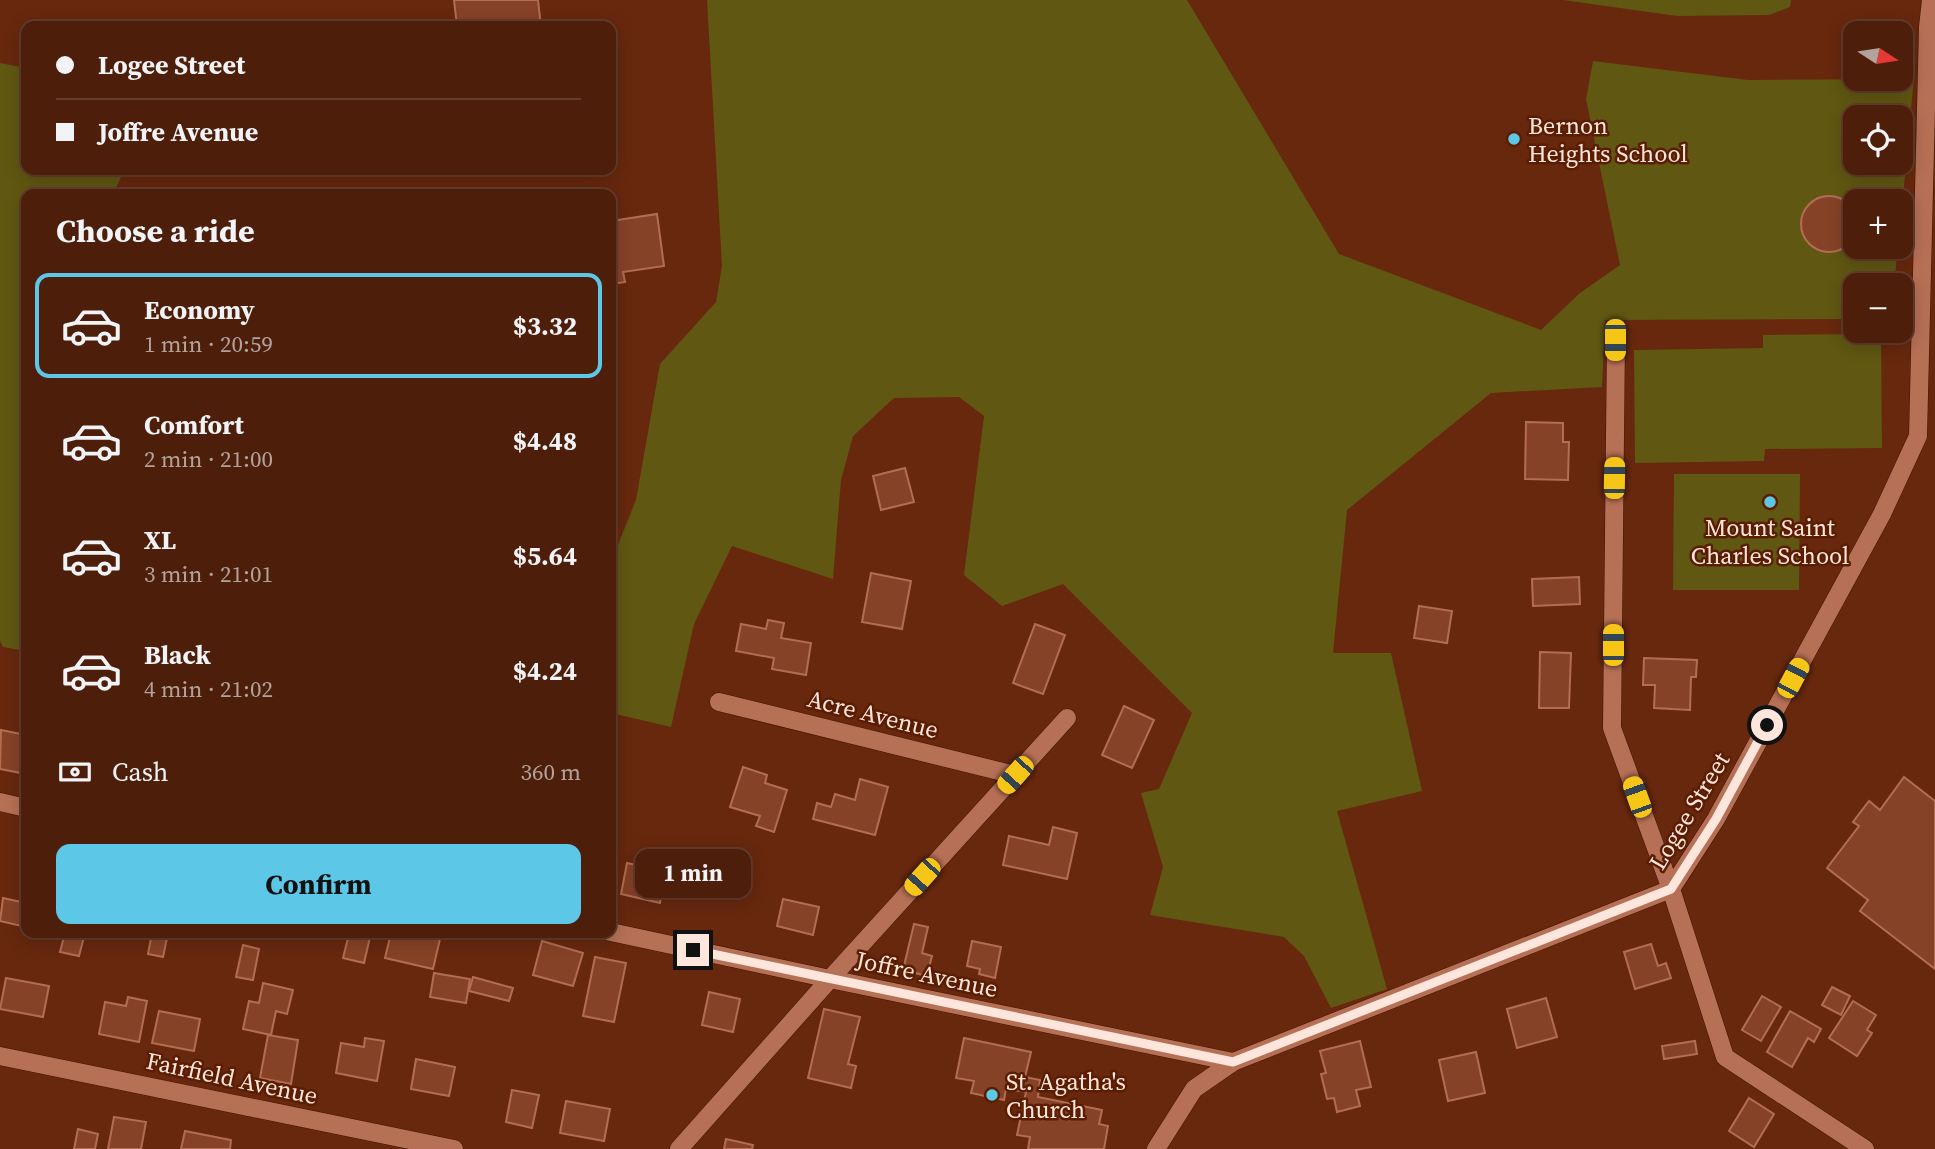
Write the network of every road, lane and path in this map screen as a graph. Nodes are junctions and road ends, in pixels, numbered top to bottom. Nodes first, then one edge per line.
1 (1931, 0) edge
2 (1615, 340) dead end
3 (719, 702) dead end
4 (1067, 718) dead end
5 (1015, 775) junction
6 (0, 802) edge
7 (21, 807) edge
8 (1671, 889) junction
9 (616, 933) edge
10 (830, 979) junction
11 (0, 1056) edge
12 (1233, 1062) junction
13 (454, 1149) edge
14 (679, 1149) edge
15 (1156, 1149) edge
16 (1865, 1149) edge

1 - 8 street, Logee Street
2 - 8 street
3 - 5 street, Acre Avenue
4 - 5 street
5 - 10 street
6 - 7 street
8 - 12 street, Logee Street
8 - 16 street
9 - 10 street, Joffre Avenue
10 - 12 street, Joffre Avenue
10 - 14 street
11 - 13 street, Fairfield Avenue
12 - 15 street, Logee Street

